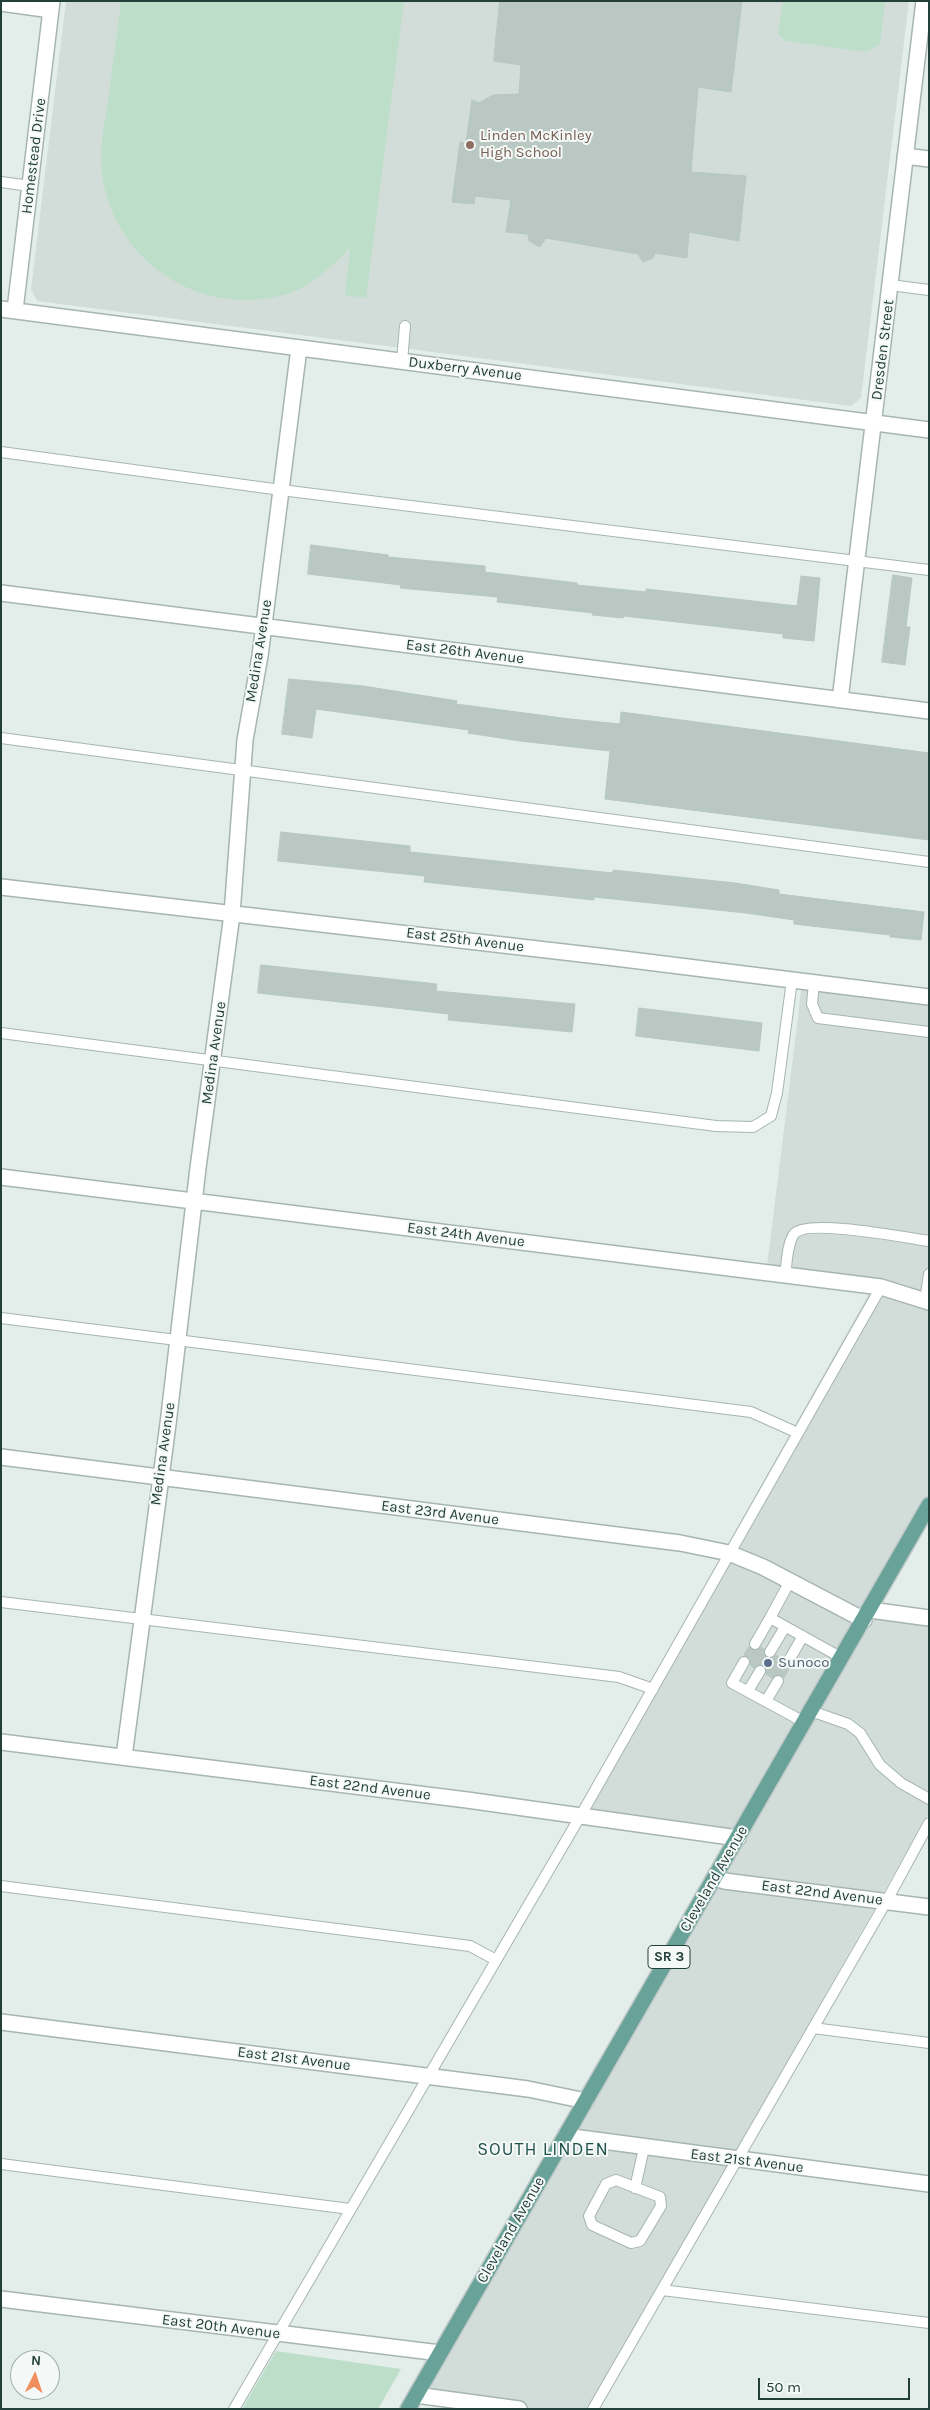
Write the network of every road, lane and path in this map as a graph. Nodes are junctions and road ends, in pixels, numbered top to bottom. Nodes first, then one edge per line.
1 (924, 1) edge
2 (1, 3) edge
3 (51, 5) edge
4 (906, 156) junction
5 (929, 159) edge
6 (1, 182) edge
7 (30, 186) junction
8 (890, 285) junction
9 (929, 290) edge
10 (8, 309) edge
11 (405, 326) dead end
12 (299, 348) junction
13 (402, 361) junction
14 (874, 423) junction
15 (929, 430) edge
16 (1, 452) edge
17 (281, 490) junction
18 (857, 560) junction
19 (929, 570) edge
20 (1, 593) edge
21 (264, 626) junction
22 (840, 700) junction
23 (929, 711) edge
24 (1, 738) edge
25 (242, 771) junction
26 (929, 862) edge
27 (1, 887) edge
28 (232, 914) junction
29 (792, 980) junction
30 (814, 983) junction
31 (929, 997) edge
32 (929, 1032) edge
33 (1, 1033) edge
34 (213, 1059) junction
35 (1, 1177) edge
36 (194, 1201) junction
37 (929, 1242) edge
38 (929, 1274) edge
39 (785, 1275) junction
40 (881, 1287) junction
41 (927, 1302) edge
42 (1, 1318) edge
43 (178, 1340) junction
44 (798, 1433) junction
45 (1, 1457) edge
46 (160, 1479) junction
47 (929, 1505) edge
48 (730, 1553) junction
49 (790, 1582) junction
50 (1, 1602) edge
51 (867, 1615) junction
52 (770, 1618) junction
53 (929, 1618) edge
54 (141, 1620) junction
55 (785, 1627) junction
56 (803, 1636) junction
57 (755, 1644) dead end
58 (770, 1652) dead end
59 (842, 1658) junction
60 (744, 1662) dead end
61 (788, 1662) dead end
62 (760, 1671) dead end
63 (778, 1681) dead end
64 (653, 1689) junction
65 (748, 1691) junction
66 (766, 1701) junction
67 (807, 1716) junction
68 (1, 1742) edge
69 (124, 1757) junction
70 (929, 1799) edge
71 (581, 1815) junction
72 (929, 1823) edge
73 (738, 1838) junction
74 (715, 1878) junction
75 (1, 1886) edge
76 (886, 1902) junction
77 (929, 1907) edge
78 (496, 1960) junction
79 (1, 2022) edge
80 (813, 2028) junction
81 (929, 2043) edge
82 (428, 2076) junction
83 (586, 2101) junction
84 (565, 2136) junction
85 (644, 2148) junction
86 (737, 2160) junction
87 (1, 2164) edge
88 (929, 2184) edge
89 (635, 2188) junction
90 (350, 2209) junction
91 (662, 2290) junction
92 (1, 2299) edge
93 (929, 2323) edge
94 (278, 2334) junction
95 (440, 2353) junction
96 (416, 2395) junction
97 (234, 2409) edge
98 (408, 2409) edge
99 (519, 2409) edge
100 (593, 2409) edge

1 - 4 street, Dresden Street
2 - 3 street
3 - 7 street, Homestead Drive
4 - 5 street
4 - 8 street, Dresden Street
6 - 7 lane
7 - 10 street, Homestead Drive
8 - 9 lane
8 - 14 street, Dresden Street
10 - 12 street, Duxberry Avenue
11 - 13 lane
12 - 13 street, Duxberry Avenue
12 - 17 street, Medina Avenue
13 - 14 street, Duxberry Avenue
14 - 15 street, Duxberry Avenue
14 - 18 street, Dresden Street
16 - 17 lane
17 - 18 lane
17 - 21 street, Medina Avenue
18 - 19 lane
18 - 22 street, Dresden Street
20 - 21 street, East 26th Avenue
21 - 22 street, East 26th Avenue
21 - 25 street, Medina Avenue
22 - 23 street, East 26th Avenue
24 - 25 lane
25 - 26 lane
25 - 28 street, Medina Avenue
27 - 28 street, East 25th Avenue
28 - 29 street, East 25th Avenue
28 - 34 street, Medina Avenue
29 - 30 street, East 25th Avenue
29 - 34 lane
30 - 31 street, East 25th Avenue
30 - 32 lane
33 - 34 lane
34 - 36 street, Medina Avenue
35 - 36 street, East 24th Avenue
36 - 39 street, East 24th Avenue
36 - 43 street, Medina Avenue
37 - 39 lane
38 - 41 lane
39 - 40 street, East 24th Avenue
40 - 41 street, East 24th Avenue
40 - 44 lane
42 - 43 lane
43 - 44 lane
43 - 46 street, Medina Avenue
44 - 48 lane
45 - 46 street, East 23rd Avenue
46 - 48 street, East 23rd Avenue
46 - 54 street, Medina Avenue
47 - 51 main road, Cleveland Avenue / SR 3
48 - 49 street, East 23rd Avenue
48 - 64 lane
49 - 51 street, East 23rd Avenue
49 - 52 lane
50 - 54 lane
51 - 53 street, East 23rd Avenue
51 - 59 main road, Cleveland Avenue / SR 3
52 - 55 lane
52 - 57 lane
54 - 64 lane
54 - 69 street, Medina Avenue
55 - 56 lane
55 - 58 lane
56 - 59 lane
56 - 61 lane
59 - 67 main road, Cleveland Avenue / SR 3
60 - 65 lane
62 - 65 lane
63 - 66 lane
64 - 71 lane
65 - 66 lane
66 - 67 lane
67 - 70 lane
67 - 73 main road, Cleveland Avenue / SR 3
68 - 69 street, East 22nd Avenue
69 - 71 street, East 22nd Avenue
71 - 73 street, East 22nd Avenue
71 - 78 lane
72 - 76 lane
73 - 74 main road, Cleveland Avenue / SR 3
74 - 76 street, East 22nd Avenue
74 - 83 main road, Cleveland Avenue / SR 3
75 - 78 lane
76 - 77 street, East 22nd Avenue
76 - 80 lane
78 - 82 lane
79 - 82 street, East 21st Avenue
80 - 81 lane
80 - 86 lane
82 - 83 street, East 21st Avenue
82 - 90 lane
83 - 84 main road, Cleveland Avenue / SR 3
84 - 85 street, East 21st Avenue
84 - 95 main road, Cleveland Avenue / SR 3
85 - 86 street, East 21st Avenue
85 - 89 lane
86 - 88 street, East 21st Avenue
86 - 91 lane
87 - 90 lane
89 - 89 lane
90 - 94 lane
91 - 93 lane
91 - 100 lane
92 - 94 street, East 20th Avenue
94 - 95 street, East 20th Avenue
94 - 97 lane
95 - 96 main road, Cleveland Avenue / SR 3
96 - 98 main road, Cleveland Avenue / SR 3
96 - 99 street

